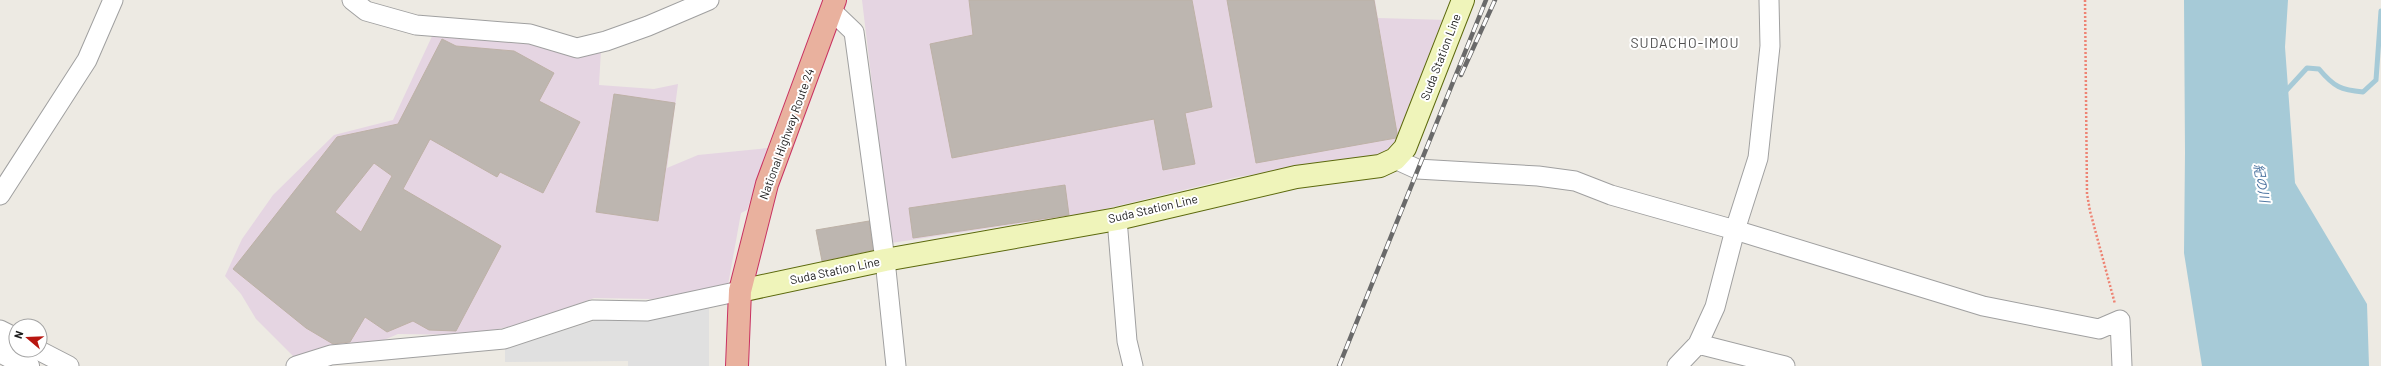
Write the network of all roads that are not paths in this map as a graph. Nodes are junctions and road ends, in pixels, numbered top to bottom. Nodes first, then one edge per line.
1 (113, 0) edge
2 (352, 0) edge
3 (708, 0) edge
4 (1463, 0) edge
5 (1769, 0) edge
6 (833, 6) edge
7 (1395, 159) junction
8 (0, 195) edge
9 (1117, 219) junction
10 (1735, 230) junction
11 (885, 260) junction
12 (740, 290) junction
13 (1698, 344) junction
14 (0, 351) edge
15 (48, 355) edge
16 (28, 366) edge
17 (69, 366) edge
18 (296, 366) edge
19 (737, 366) edge
20 (896, 366) edge
21 (1133, 366) edge
22 (1677, 366) edge
23 (1785, 366) edge
24 (2122, 366) edge

1 - 8 street
2 - 3 street
4 - 7 main road, Suda Station Line
5 - 10 street
6 - 11 street
6 - 12 highway, National Highway Route 24
7 - 9 main road, Suda Station Line
7 - 10 street
9 - 11 main road, Suda Station Line
9 - 21 street
10 - 13 street
10 - 24 street
11 - 12 main road, Suda Station Line
11 - 20 street
12 - 18 street
12 - 19 highway, National Highway Route 24
13 - 22 street
13 - 23 street
14 - 16 street
15 - 17 street

